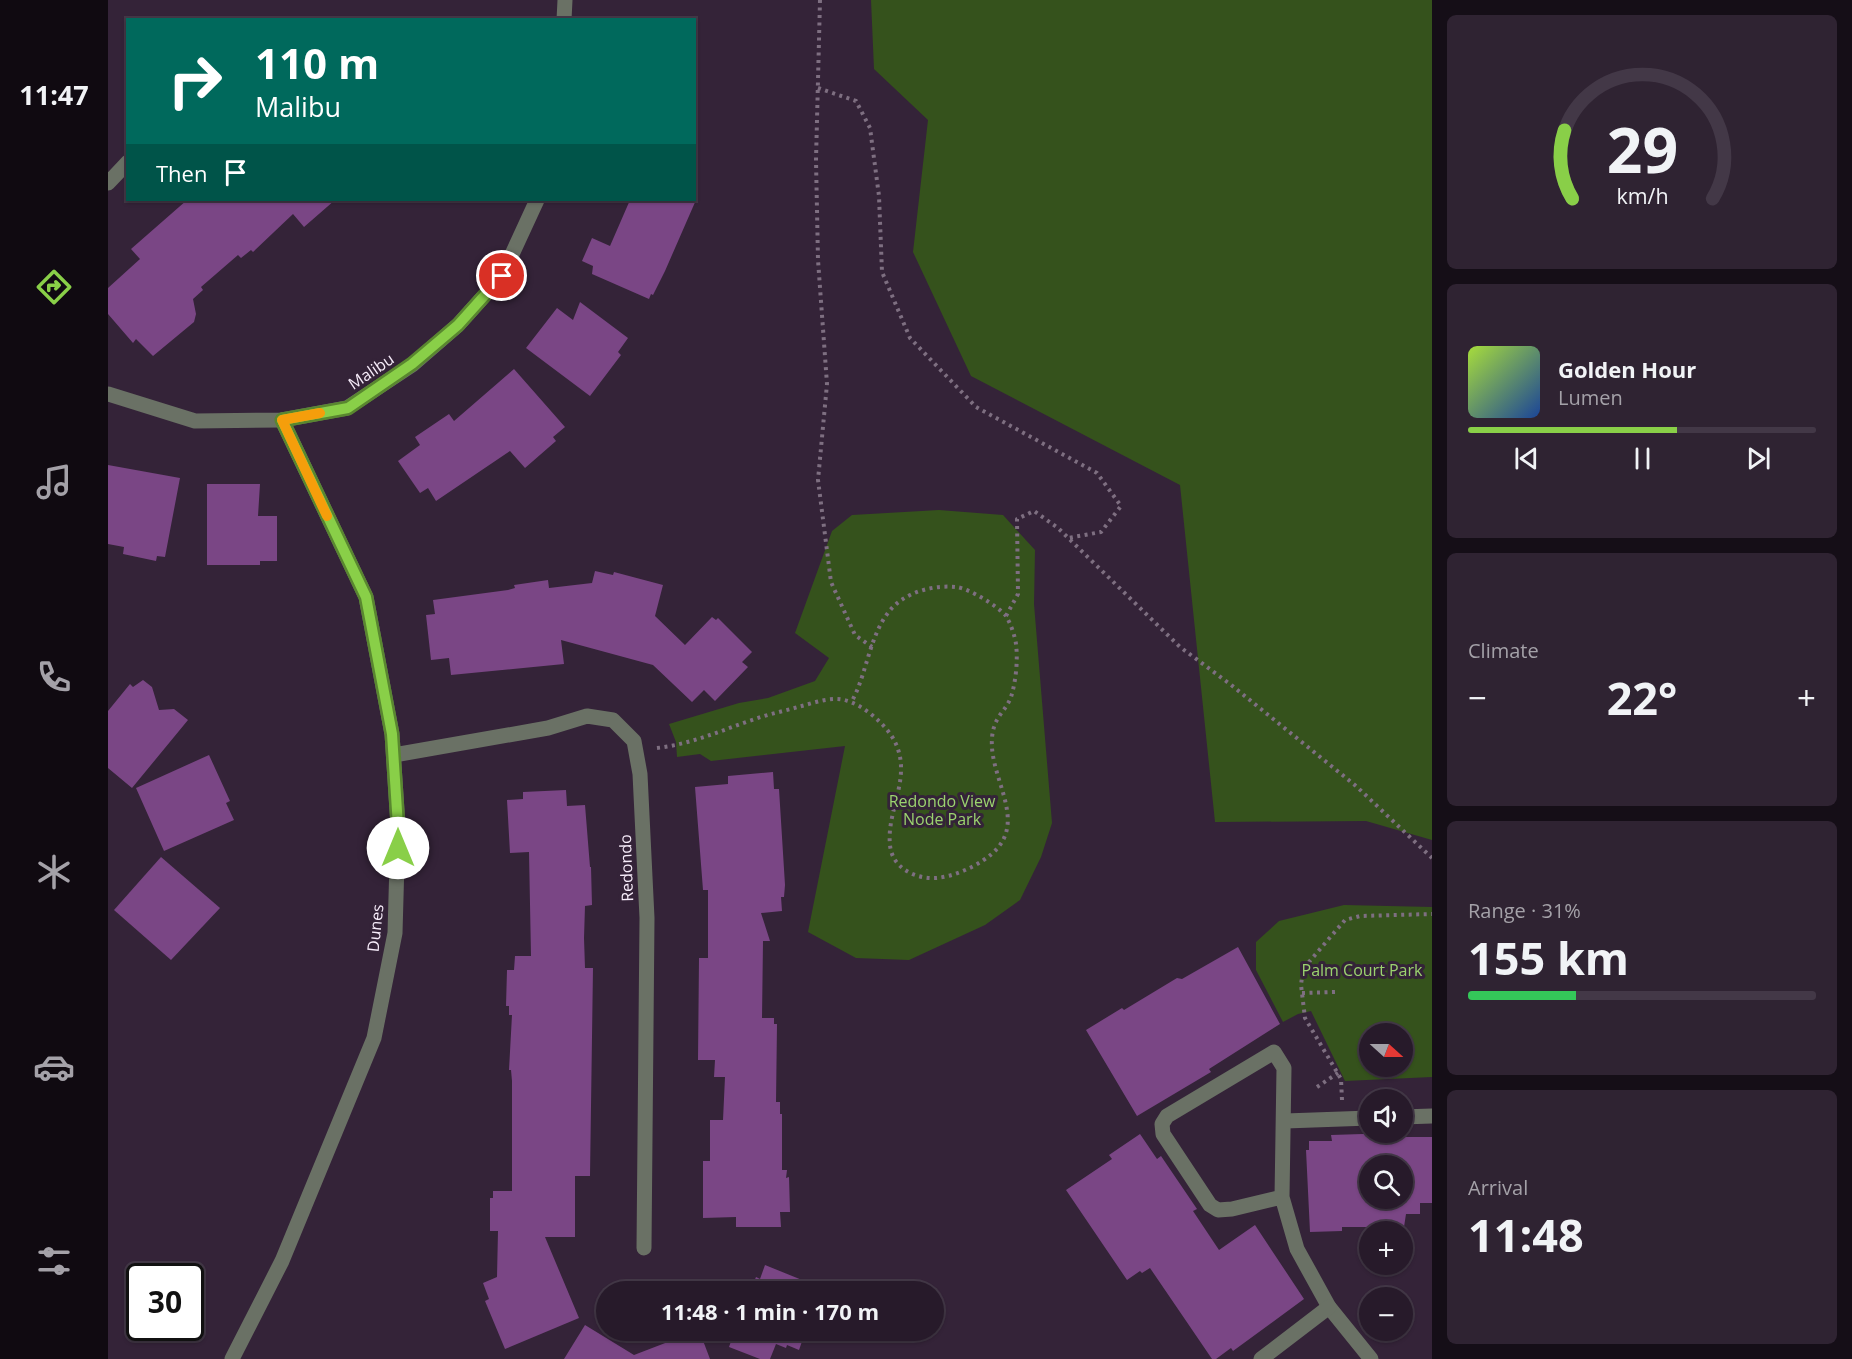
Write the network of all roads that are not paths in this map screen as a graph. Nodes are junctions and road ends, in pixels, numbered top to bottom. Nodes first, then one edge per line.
1 (565, 0) edge
2 (564, 18) edge
3 (126, 164) edge
4 (108, 183) edge
5 (537, 201) edge
6 (108, 394) edge
7 (282, 420) junction
8 (394, 755) junction
9 (1432, 1116) edge
10 (1413, 1117) edge
11 (1359, 1118) edge
12 (1285, 1121) junction
13 (1282, 1197) junction
14 (644, 1248) dead end
15 (1329, 1307) junction
16 (232, 1359) edge
17 (1261, 1359) edge
18 (1371, 1359) edge

1 - 2 street
3 - 4 street
5 - 7 street, Malibu
6 - 7 street, Malibu
7 - 8 street, Dunes
8 - 14 street, Redondo
8 - 16 street, Dunes
9 - 10 street
11 - 12 street
12 - 13 street
12 - 13 street
13 - 15 street
15 - 17 street
15 - 18 street

